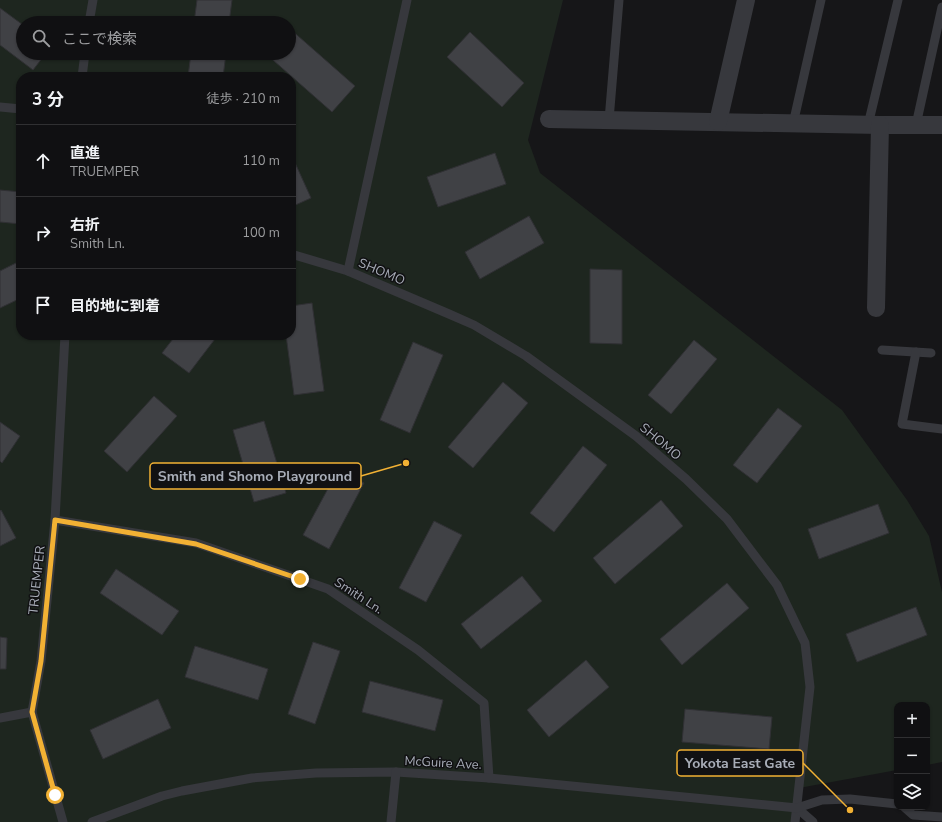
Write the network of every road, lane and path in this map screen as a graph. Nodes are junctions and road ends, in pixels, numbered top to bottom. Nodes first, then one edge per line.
1 (93, 0) edge
2 (407, 0) edge
3 (619, 0) edge
4 (746, 0) edge
5 (821, 0) edge
6 (898, 0) edge
7 (942, 7) edge
8 (91, 16) edge
9 (84, 60) edge
10 (83, 72) edge
11 (0, 107) edge
12 (16, 109) edge
13 (549, 119) dead end
14 (609, 120) junction
15 (718, 122) junction
16 (793, 124) junction
17 (874, 125) junction
18 (916, 125) junction
19 (942, 125) edge
20 (296, 255) edge
21 (348, 271) junction
22 (876, 308) dead end
23 (65, 340) edge
24 (882, 350) dead end
25 (916, 352) junction
26 (931, 353) dead end
27 (942, 429) edge
28 (55, 520) junction
29 (32, 712) junction
30 (0, 718) edge
31 (396, 772) junction
32 (489, 778) junction
33 (894, 804) edge
34 (797, 808) junction
35 (907, 810) edge
36 (913, 815) junction
37 (942, 817) edge
38 (63, 822) edge
39 (92, 822) edge
40 (391, 822) edge
41 (795, 822) edge
42 (813, 822) edge
43 (906, 822) edge

1 - 8 lane
2 - 21 lane
3 - 14 lane
4 - 15 street
5 - 16 lane
6 - 17 lane
7 - 18 lane
9 - 10 lane
11 - 12 lane
13 - 14 street
14 - 15 street
15 - 16 street
16 - 17 street
17 - 18 street
17 - 22 street
18 - 19 street
20 - 21 lane, SHOMO
21 - 34 lane, SHOMO
23 - 28 lane, TRUEMPER
24 - 25 lane
25 - 26 lane
25 - 27 lane
28 - 29 lane, TRUEMPER
28 - 32 lane, Smith Ln.
29 - 30 lane
29 - 38 lane, TRUEMPER
31 - 32 lane, McGuire Ave.
31 - 39 lane, McGuire Ave.
31 - 40 lane
32 - 34 lane, McGuire Ave.
33 - 34 lane, McGuire Ave.
34 - 41 lane, SHOMO
34 - 42 lane
35 - 36 lane
36 - 37 lane
36 - 43 lane

